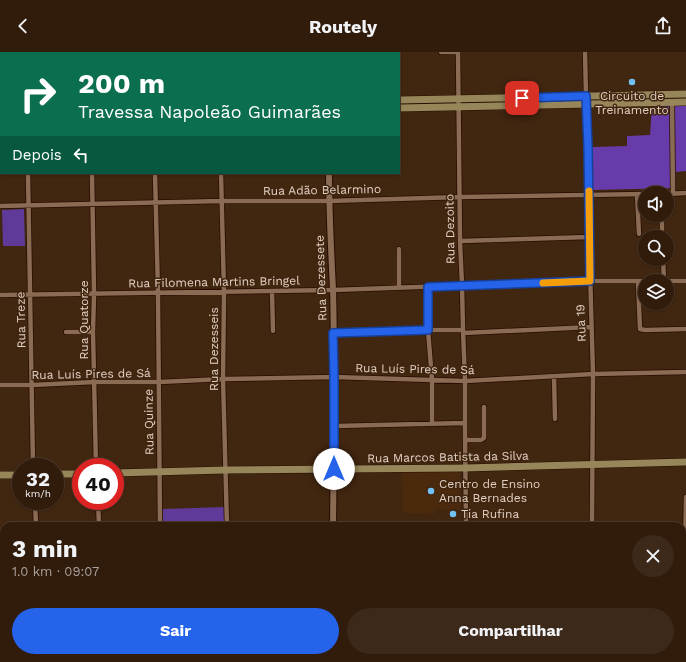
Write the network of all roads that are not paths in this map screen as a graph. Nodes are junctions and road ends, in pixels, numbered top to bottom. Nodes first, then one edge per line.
1 (441, 52) edge
2 (458, 52) edge
3 (586, 52) edge
4 (686, 94) edge
5 (586, 96) junction
6 (400, 100) edge
7 (458, 100) junction
8 (672, 102) junction
9 (686, 102) edge
10 (586, 104) junction
11 (458, 107) junction
12 (400, 108) edge
13 (28, 174) edge
14 (92, 174) edge
15 (155, 174) edge
16 (221, 174) edge
17 (329, 174) edge
18 (673, 186) edge
19 (674, 193) edge
20 (686, 193) edge
21 (589, 194) junction
22 (637, 194) joint
23 (460, 197) junction
24 (222, 201) junction
25 (329, 201) junction
26 (155, 203) junction
27 (92, 204) junction
28 (29, 205) junction
29 (0, 206) edge
30 (639, 230) edge
31 (589, 237) junction
32 (460, 241) junction
33 (400, 249) dead end
34 (590, 281) junction
35 (674, 281) edge
36 (686, 281) edge
37 (638, 282) edge
38 (462, 285) junction
39 (399, 287) junction
40 (428, 287) junction
41 (333, 290) junction
42 (272, 291) junction
43 (224, 292) junction
44 (158, 293) junction
45 (94, 294) junction
46 (0, 295) edge
47 (31, 296) junction
48 (639, 310) edge
49 (591, 327) junction
50 (686, 329) edge
51 (428, 330) junction
52 (273, 331) dead end
53 (66, 332) dead end
54 (93, 332) junction
55 (463, 332) junction
56 (333, 333) junction
57 (686, 372) edge
58 (593, 374) junction
59 (554, 376) junction
60 (334, 377) junction
61 (223, 380) junction
62 (432, 380) junction
63 (465, 381) junction
64 (95, 382) junction
65 (159, 382) junction
66 (0, 385) edge
67 (32, 385) junction
68 (484, 407) dead end
69 (555, 419) dead end
70 (432, 423) junction
71 (465, 423) junction
72 (334, 426) junction
73 (465, 440) junction
74 (34, 458) edge
75 (96, 458) edge
76 (686, 462) edge
77 (592, 465) junction
78 (465, 468) junction
79 (334, 469) junction
80 (225, 470) junction
81 (160, 472) junction
82 (124, 473) edge
83 (0, 475) edge
84 (12, 475) edge
85 (686, 497) edge
86 (35, 510) edge
87 (98, 510) edge
88 (36, 522) edge
89 (99, 522) edge
90 (160, 522) edge
91 (227, 522) edge
92 (333, 522) edge
93 (466, 522) edge
94 (592, 522) edge
95 (685, 522) edge

1 - 2 street
2 - 7 street, Rua Dezoito
3 - 5 street, Rua 19
4 - 5 main road
5 - 7 main road
5 - 10 street, Rua 19
6 - 7 main road
7 - 11 street, Rua Dezoito
8 - 9 main road
8 - 10 main road
8 - 18 street
10 - 11 main road
10 - 21 street, Rua 19
11 - 12 main road
11 - 23 street, Rua Dezoito
13 - 28 street, Rua Treze
14 - 27 street, Rua Quatorze
15 - 26 street, Rua Quinze
16 - 24 street, Rua Dezesseis
17 - 25 street, Rua Dezessete
19 - 20 street
21 - 22 street, Rua Adão Belarmino
21 - 23 street, Rua Adão Belarmino
21 - 31 street, Rua 19
22 - 30 street
23 - 25 street, Rua Adão Belarmino
23 - 32 street, Rua Dezoito
24 - 25 street, Rua Adão Belarmino
24 - 26 street, Rua Adão Belarmino
24 - 43 street, Rua Dezesseis
25 - 41 street, Rua Dezessete
26 - 27 street, Rua Adão Belarmino
26 - 44 street, Rua Quinze
27 - 28 street, Rua Adão Belarmino
27 - 45 street, Rua Quatorze
28 - 29 street, Rua Adão Belarmino
28 - 47 street, Rua Treze
31 - 32 street
31 - 34 street, Rua 19
32 - 38 street, Rua Dezoito
33 - 39 street
34 - 37 street, Rua Filomena Martins Bringel
34 - 38 street, Rua Filomena Martins Bringel
34 - 49 street, Rua 19
35 - 36 street
38 - 40 street, Rua Filomena Martins Bringel
38 - 55 street, Rua Dezoito
39 - 40 street, Rua Filomena Martins Bringel
39 - 41 street, Rua Filomena Martins Bringel
40 - 51 street
41 - 42 street, Rua Filomena Martins Bringel
41 - 56 street, Rua Dezessete
42 - 43 street, Rua Filomena Martins Bringel
42 - 52 street
43 - 44 street, Rua Filomena Martins Bringel
43 - 61 street, Rua Dezesseis
44 - 45 street, Rua Filomena Martins Bringel
44 - 65 street, Rua Quinze
45 - 47 street, Rua Filomena Martins Bringel
45 - 54 street, Rua Quatorze
46 - 47 street, Rua Filomena Martins Bringel
47 - 67 street, Rua Treze
48 - 50 street
49 - 55 street
49 - 58 street, Rua 19
51 - 55 street
51 - 56 street
51 - 62 street
53 - 54 street
54 - 64 street, Rua Quatorze
55 - 63 street, Rua Dezoito
56 - 60 street, Rua Dezessete
57 - 58 street, Rua Luís Pires de Sá
58 - 59 street, Rua Luís Pires de Sá
58 - 77 street, Rua 19
59 - 63 street, Rua Luís Pires de Sá
59 - 69 street
60 - 61 street, Rua Luís Pires de Sá
60 - 62 street, Rua Luís Pires de Sá
60 - 72 street, Rua Dezessete
61 - 65 street, Rua Luís Pires de Sá
61 - 80 street, Rua Dezesseis
62 - 63 street, Rua Luís Pires de Sá
62 - 70 street
63 - 71 street, Rua Dezoito
64 - 65 street, Rua Luís Pires de Sá
64 - 67 street, Rua Luís Pires de Sá
64 - 75 street, Rua Quatorze
65 - 81 street, Rua Quinze
66 - 67 street, Rua Luís Pires de Sá
67 - 74 street, Rua Treze
68 - 73 street
70 - 71 street
70 - 72 street
71 - 73 street, Rua Dezoito
72 - 79 street, Rua Dezessete
73 - 78 street, Rua Dezoito
76 - 77 main road, Rua Marcos Batista da Silva
77 - 78 main road, Rua Marcos Batista da Silva
77 - 94 street, Rua 19
78 - 79 main road, Rua Marcos Batista da Silva
78 - 93 street, Rua Dezoito
79 - 80 main road, Rua Marcos Batista da Silva
79 - 92 street, Rua Dezessete
80 - 81 main road, Rua Marcos Batista da Silva
80 - 91 street, Rua Dezesseis
81 - 82 main road, Rua Marcos Batista da Silva
81 - 90 street, Rua Quinze
83 - 84 main road
85 - 95 street
86 - 88 street
87 - 89 street

